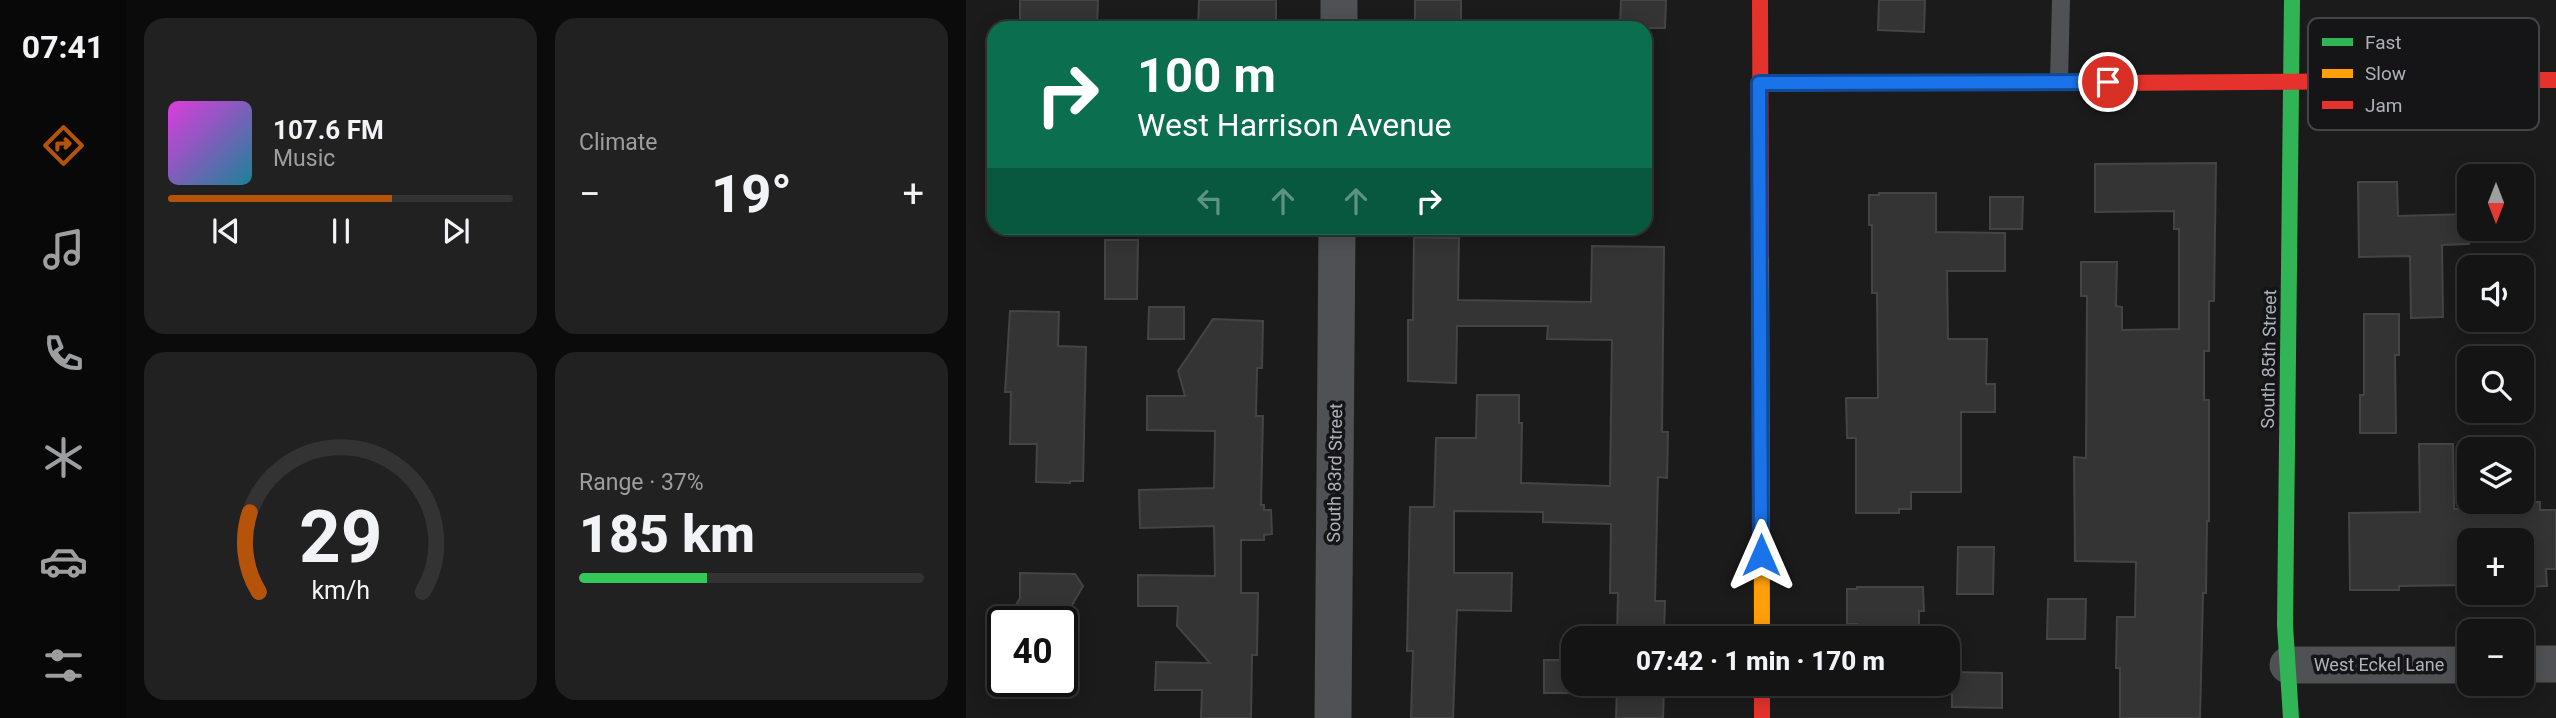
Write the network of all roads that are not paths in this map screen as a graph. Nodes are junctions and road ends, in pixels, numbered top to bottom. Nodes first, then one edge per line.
1 (1339, 0) edge
2 (1760, 0) edge
3 (2061, 0) edge
4 (2292, 0) edge
5 (1339, 21) edge
6 (2059, 82) junction
7 (1759, 83) junction
8 (2291, 83) junction
9 (2308, 83) edge
10 (1337, 235) edge
11 (1762, 626) edge
12 (2457, 664) edge
13 (2534, 664) edge
14 (2556, 664) edge
15 (2288, 666) junction
16 (1762, 696) edge
17 (1333, 718) edge
18 (1762, 718) edge
19 (2291, 718) edge

1 - 5 street
2 - 7 street
3 - 6 lane
4 - 8 street, South 85th Street
6 - 7 street
6 - 8 street
7 - 11 street
8 - 9 street
8 - 15 street, South 85th Street
10 - 17 street, South 83rd Street
12 - 15 street, West Eckel Lane
13 - 14 street
15 - 19 street, South 85th Street
16 - 18 street

